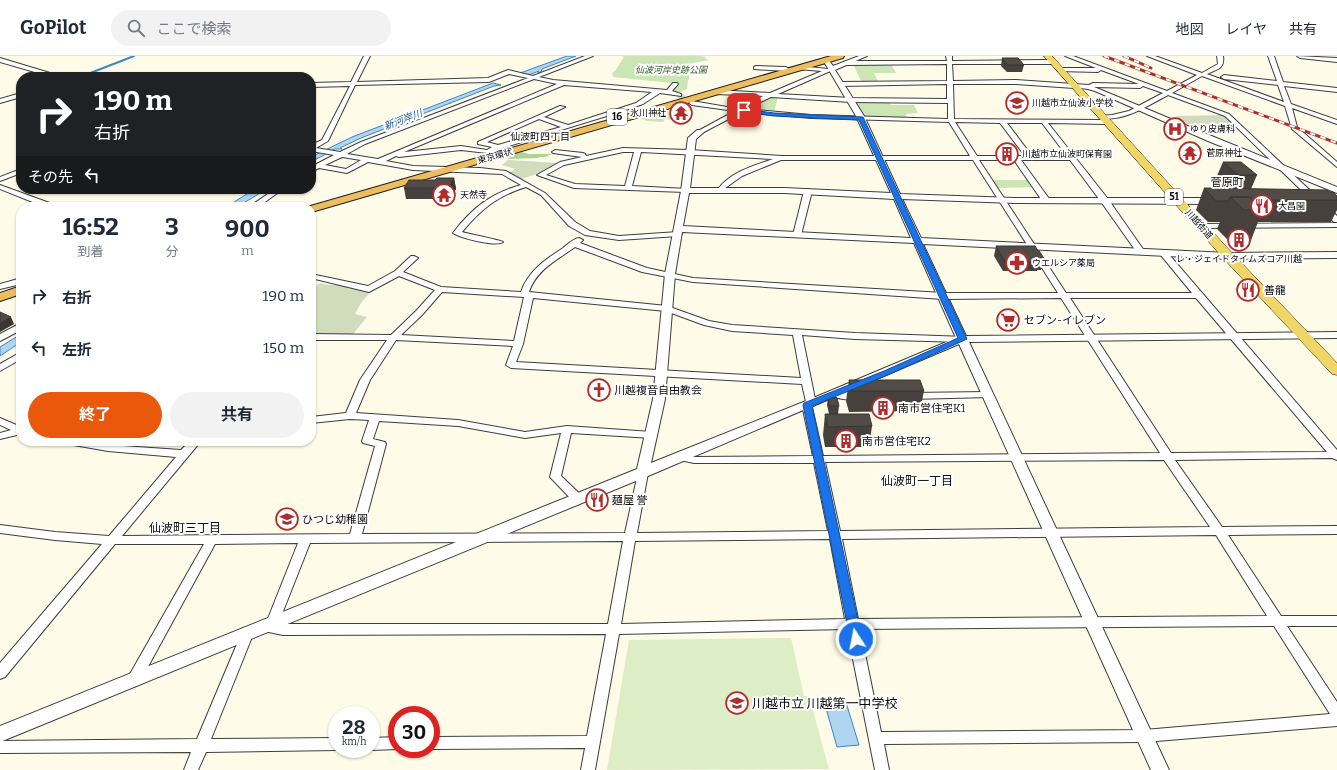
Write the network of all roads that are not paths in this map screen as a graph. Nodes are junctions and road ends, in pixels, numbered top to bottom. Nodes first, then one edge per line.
1 (367, 56) edge
2 (590, 56) edge
3 (840, 56) edge
4 (864, 56) edge
5 (1068, 56) edge
6 (1150, 56) edge
7 (1220, 56) edge
8 (1271, 56) edge
9 (1300, 56) edge
10 (826, 57) edge
11 (949, 59) edge
12 (0, 60) edge
13 (1337, 60) edge
14 (847, 63) junction
15 (1054, 63) edge
16 (756, 68) dead end
17 (799, 68) junction
18 (786, 69) junction
19 (831, 69) junction
20 (1106, 70) junction
21 (41, 72) edge
22 (1202, 75) junction
23 (532, 78) junction
24 (563, 83) junction
25 (353, 84) junction
26 (675, 84) dead end
27 (841, 84) junction
28 (950, 84) junction
29 (1280, 84) junction
30 (316, 85) edge
31 (1074, 86) junction
32 (1150, 86) junction
33 (1089, 87) junction
34 (1337, 90) edge
35 (659, 91) junction
36 (669, 92) junction
37 (716, 92) junction
38 (1167, 93) junction
39 (679, 95) tunnel mouth
40 (16, 96) edge
41 (769, 96) junction
42 (851, 100) junction
43 (0, 101) edge
44 (950, 101) junction
45 (692, 103) tunnel mouth
46 (1288, 105) junction
47 (562, 107) dead end
48 (1139, 108) junction
49 (744, 110) dead end
50 (538, 117) junction
51 (861, 118) junction
52 (1104, 119) junction
53 (951, 121) junction
54 (1003, 122) junction
55 (1044, 122) junction
56 (1337, 122) edge
57 (571, 128) junction
58 (700, 132) junction
59 (316, 147) edge
60 (316, 150) edge
61 (494, 151) junction
62 (638, 151) junction
63 (555, 152) dead end
64 (690, 152) junction
65 (340, 154) junction
66 (390, 156) junction
67 (593, 156) junction
68 (782, 158) junction
69 (880, 158) junction
70 (974, 158) junction
71 (1016, 158) junction
72 (1030, 158) junction
73 (1071, 158) junction
74 (368, 159) junction
75 (380, 161) junction
76 (1337, 165) edge
77 (316, 167) edge
78 (316, 168) edge
79 (1281, 168) junction
80 (444, 169) junction
81 (16, 173) edge
82 (0, 179) edge
83 (527, 185) junction
84 (0, 187) edge
85 (628, 188) junction
86 (721, 189) junction
87 (686, 190) junction
88 (1337, 190) edge
89 (808, 191) junction
90 (16, 193) edge
91 (18, 194) edge
92 (273, 194) edge
93 (897, 196) junction
94 (1002, 200) junction
95 (1046, 200) junction
96 (1105, 201) junction
97 (1178, 201) junction
98 (39, 202) edge
99 (261, 202) edge
100 (1223, 202) edge
101 (1306, 202) edge
102 (1318, 202) junction
103 (1331, 202) edge
104 (316, 204) edge
105 (316, 207) edge
106 (1337, 220) edge
107 (1337, 225) edge
108 (1201, 226) junction
109 (678, 231) junction
110 (588, 233) junction
111 (797, 235) junction
112 (917, 241) junction
113 (499, 242) dead end
114 (574, 244) junction
115 (1032, 246) junction
116 (1141, 252) junction
117 (1163, 253) junction
118 (1337, 255) edge
119 (1228, 256) junction
120 (414, 258) dead end
121 (398, 272) junction
122 (670, 274) junction
123 (316, 277) edge
124 (16, 282) edge
125 (0, 287) edge
126 (440, 289) junction
127 (16, 292) edge
128 (527, 295) junction
129 (1199, 295) junction
130 (943, 296) junction
131 (1064, 296) junction
132 (0, 297) edge
133 (16, 297) edge
134 (0, 302) edge
135 (667, 309) junction
136 (16, 329) edge
137 (797, 333) junction
138 (1337, 335) edge
139 (1303, 336) junction
140 (316, 337) edge
141 (1235, 337) junction
142 (0, 338) edge
143 (394, 338) junction
144 (963, 339) junction
145 (1092, 339) junction
146 (518, 344) junction
147 (16, 358) edge
148 (0, 368) edge
149 (1337, 371) edge
150 (662, 374) junction
151 (807, 381) junction
152 (834, 394) junction
153 (988, 394) junction
154 (873, 396) edge
155 (896, 396) edge
156 (809, 405) junction
157 (350, 416) junction
158 (375, 417) junction
159 (316, 419) edge
160 (0, 421) edge
161 (16, 429) edge
162 (567, 429) junction
163 (16, 432) edge
164 (652, 435) junction
165 (0, 436) edge
166 (97, 446) edge
167 (191, 446) edge
168 (184, 454) junction
169 (1336, 456) edge
170 (679, 457) junction
171 (1168, 457) junction
172 (1018, 458) junction
173 (819, 459) junction
174 (643, 473) junction
175 (578, 499) junction
176 (0, 529) edge
177 (1337, 530) edge
178 (1219, 531) junction
179 (1050, 532) junction
180 (835, 535) junction
181 (630, 537) junction
182 (480, 538) junction
183 (212, 539) junction
184 (355, 539) junction
185 (112, 540) junction
186 (306, 540) junction
187 (1337, 621) edge
188 (1277, 622) junction
189 (1092, 623) junction
190 (268, 624) junction
191 (853, 624) junction
192 (613, 630) junction
193 (248, 632) junction
194 (0, 673) edge
195 (134, 681) junction
196 (1337, 714) edge
197 (1337, 720) edge
198 (0, 734) edge
199 (1144, 736) junction
200 (875, 738) junction
201 (593, 742) junction
202 (440, 743) edge
203 (328, 744) edge
204 (201, 746) junction
205 (0, 747) edge
206 (191, 770) edge
207 (588, 770) edge
208 (882, 770) edge
209 (1160, 770) edge

1 - 25 street
2 - 23 street
3 - 10 highway, 東京環状 / 16
4 - 14 street
5 - 20 street
6 - 22 street
7 - 22 street
8 - 29 street
9 - 13 street
10 - 17 highway, 東京環状 / 16
10 - 18 highway, 東京環状 / 16
10 - 19 street
11 - 14 street
11 - 15 street
11 - 28 street
12 - 21 street
14 - 19 street
15 - 20 street
15 - 31 main road, 川越街道 / 51
16 - 18 street
17 - 19 street
17 - 37 highway, 東京環状 / 16
18 - 57 highway, 東京環状 / 16
19 - 27 street
19 - 41 street
20 - 32 street
22 - 29 street
22 - 38 street
22 - 46 street
23 - 24 street
23 - 25 street
23 - 65 street
24 - 35 street
24 - 66 street
25 - 30 street
25 - 59 street
26 - 36 street
27 - 28 street
27 - 42 street
28 - 31 street
28 - 44 street
29 - 34 street
29 - 46 street
31 - 33 street
31 - 52 main road, 川越街道 / 51
32 - 33 street
32 - 38 street
33 - 48 street
35 - 36 street
35 - 57 street
36 - 39 street
37 - 41 street
37 - 80 highway, 東京環状 / 16
38 - 48 street
38 - 79 street
40 - 43 street
41 - 42 street
41 - 58 street
42 - 44 street
42 - 51 street
44 - 53 street
45 - 58 street
46 - 56 street
46 - 76 street
47 - 50 street
48 - 52 street
48 - 79 street
49 - 51 street
50 - 57 street
50 - 61 street
51 - 53 street
51 - 69 street
52 - 55 street
52 - 97 main road, 川越街道 / 51
53 - 54 street
53 - 70 street
54 - 55 street
54 - 72 street
55 - 73 street
57 - 61 highway, 東京環状 / 16
58 - 64 street
60 - 65 street
61 - 66 street
61 - 80 highway, 東京環状 / 16
62 - 64 street
62 - 67 street
62 - 85 street
63 - 67 street
64 - 68 street
64 - 87 street
65 - 74 street
65 - 77 street
66 - 75 street
67 - 85 street
68 - 69 street
68 - 86 street
69 - 70 street
69 - 93 street
70 - 71 street
70 - 94 street
71 - 72 street
71 - 95 street
72 - 73 street
73 - 96 street
74 - 75 street
74 - 78 street
75 - 80 street
79 - 88 street
79 - 102 street
80 - 83 street
80 - 104 highway, 東京環状 / 16
80 - 105 highway, 東京環状 / 16
81 - 82 street
83 - 110 street
83 - 113 street
84 - 90 street
85 - 87 street
86 - 87 street
86 - 89 street
87 - 109 street
89 - 93 street
89 - 111 street
91 - 98 street
92 - 99 street
93 - 94 street
93 - 112 street
94 - 95 street
94 - 115 street
95 - 96 street
96 - 97 street
96 - 116 street
97 - 100 street
97 - 108 main road, 川越街道 / 51
101 - 102 street
102 - 103 street
102 - 106 street
107 - 108 street
108 - 119 main road, 川越街道 / 51
109 - 110 street
109 - 111 street
109 - 122 street
110 - 114 street
111 - 112 street
112 - 115 street
112 - 130 street
114 - 122 street
114 - 128 street
115 - 116 street
115 - 131 street
116 - 117 street
117 - 119 street
117 - 129 street
118 - 119 street
119 - 139 main road, 川越街道 / 51
120 - 121 street
121 - 123 street
121 - 126 street
122 - 130 street
122 - 135 street
124 - 125 street
126 - 128 street
126 - 143 street
127 - 132 highway
128 - 135 street
128 - 146 street
129 - 131 street
129 - 141 street
130 - 131 street
130 - 144 street
131 - 145 street
133 - 134 highway
135 - 137 street
135 - 150 street
136 - 142 street
137 - 144 street
137 - 151 street
138 - 139 street
139 - 141 street
139 - 149 main road, 川越街道 / 51
140 - 143 street
141 - 145 street
141 - 169 street
143 - 146 street
143 - 157 street
144 - 145 street
144 - 152 street
144 - 153 street
145 - 171 street
146 - 150 street
147 - 148 street
150 - 151 street
150 - 164 street
151 - 156 street
152 - 154 street
152 - 156 street
153 - 155 street
153 - 172 street
156 - 170 street
156 - 173 street
157 - 158 street
157 - 159 street
158 - 162 street
158 - 184 street
160 - 161 street
162 - 164 street
162 - 175 street
163 - 165 street
164 - 174 street
166 - 168 street
167 - 168 street
168 - 185 street
169 - 171 street
170 - 173 street
170 - 174 street
171 - 172 street
171 - 178 street
172 - 173 street
172 - 179 street
173 - 180 street
174 - 175 street
174 - 181 street
175 - 182 street
176 - 185 street
177 - 178 street
178 - 179 street
178 - 188 street
179 - 180 street
179 - 189 street
180 - 181 street
180 - 191 street
181 - 182 street
181 - 192 street
182 - 184 street
182 - 190 street
183 - 185 street
183 - 186 street
183 - 195 street
184 - 186 street
185 - 194 street
186 - 190 street
187 - 188 street
188 - 189 street
188 - 196 street
189 - 191 street
189 - 199 street
190 - 192 street
190 - 193 street
191 - 192 street
191 - 200 street
192 - 201 street
193 - 195 street
193 - 204 street
195 - 198 street
197 - 199 street
199 - 200 street
199 - 209 street
200 - 208 street
201 - 202 street
201 - 207 street
203 - 204 street
204 - 205 street
204 - 206 street

